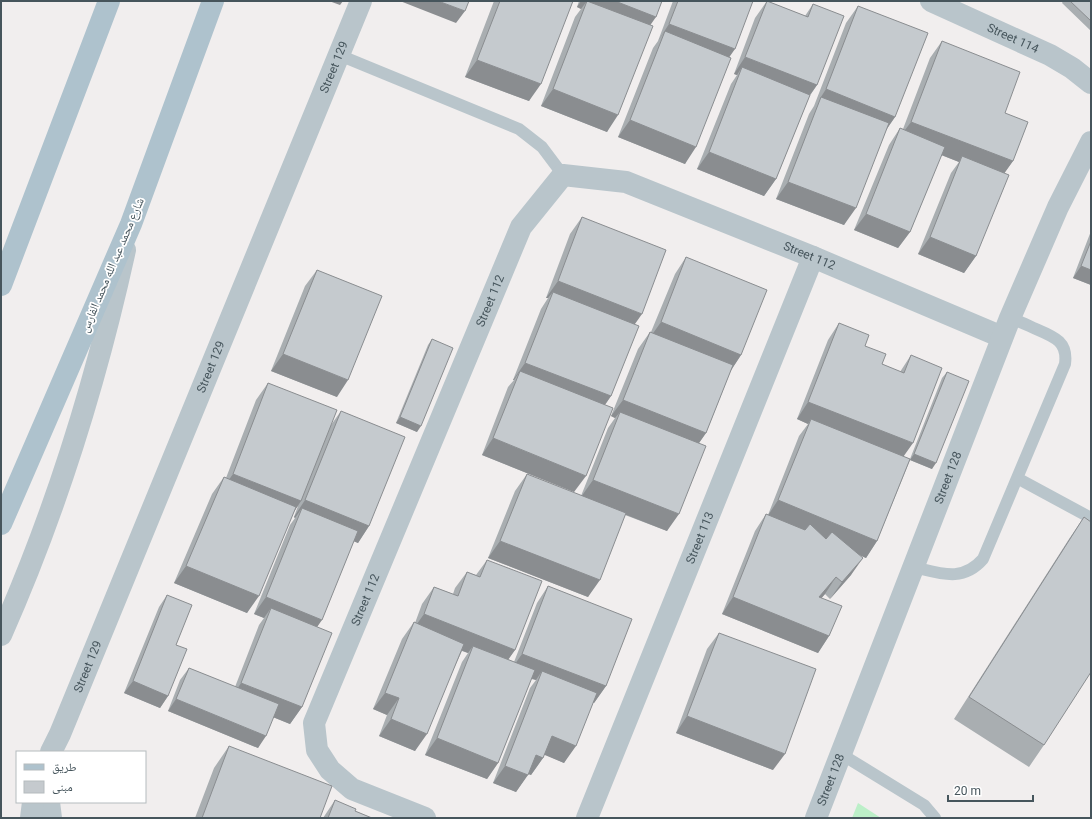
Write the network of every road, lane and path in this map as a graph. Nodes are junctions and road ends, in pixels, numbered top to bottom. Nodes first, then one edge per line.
1 (109, 1) edge
2 (213, 1) edge
3 (361, 1) edge
4 (936, 2) edge
5 (339, 55) junction
6 (1091, 84) edge
7 (1091, 142) edge
8 (563, 175) junction
9 (131, 224) junction
10 (813, 257) junction
11 (1, 286) edge
12 (1006, 327) junction
13 (1017, 478) junction
14 (1091, 518) edge
15 (1, 524) edge
16 (913, 566) junction
17 (1, 635) edge
18 (56, 746) edge
19 (841, 754) junction
20 (33, 803) edge
21 (49, 803) edge
22 (32, 818) edge
23 (51, 818) edge
24 (425, 818) edge
25 (587, 818) edge
26 (816, 818) edge
27 (935, 818) edge

1 - 11 main road
2 - 9 main road, شارع محمد عبد الله محمد الفارس
3 - 5 street, Street 129
4 - 6 street, Street 114
5 - 8 lane
5 - 18 street, Street 129
7 - 12 street, Street 128
8 - 10 street, Street 112
8 - 24 street, Street 112
9 - 15 main road, شارع محمد عبد الله محمد الفارس
9 - 17 street
10 - 12 street, Street 112
10 - 25 street, Street 113
12 - 13 lane
12 - 16 street, Street 128
13 - 14 lane
13 - 16 lane
16 - 19 street, Street 128
19 - 26 street, Street 128
19 - 27 lane
20 - 22 street
21 - 23 street

